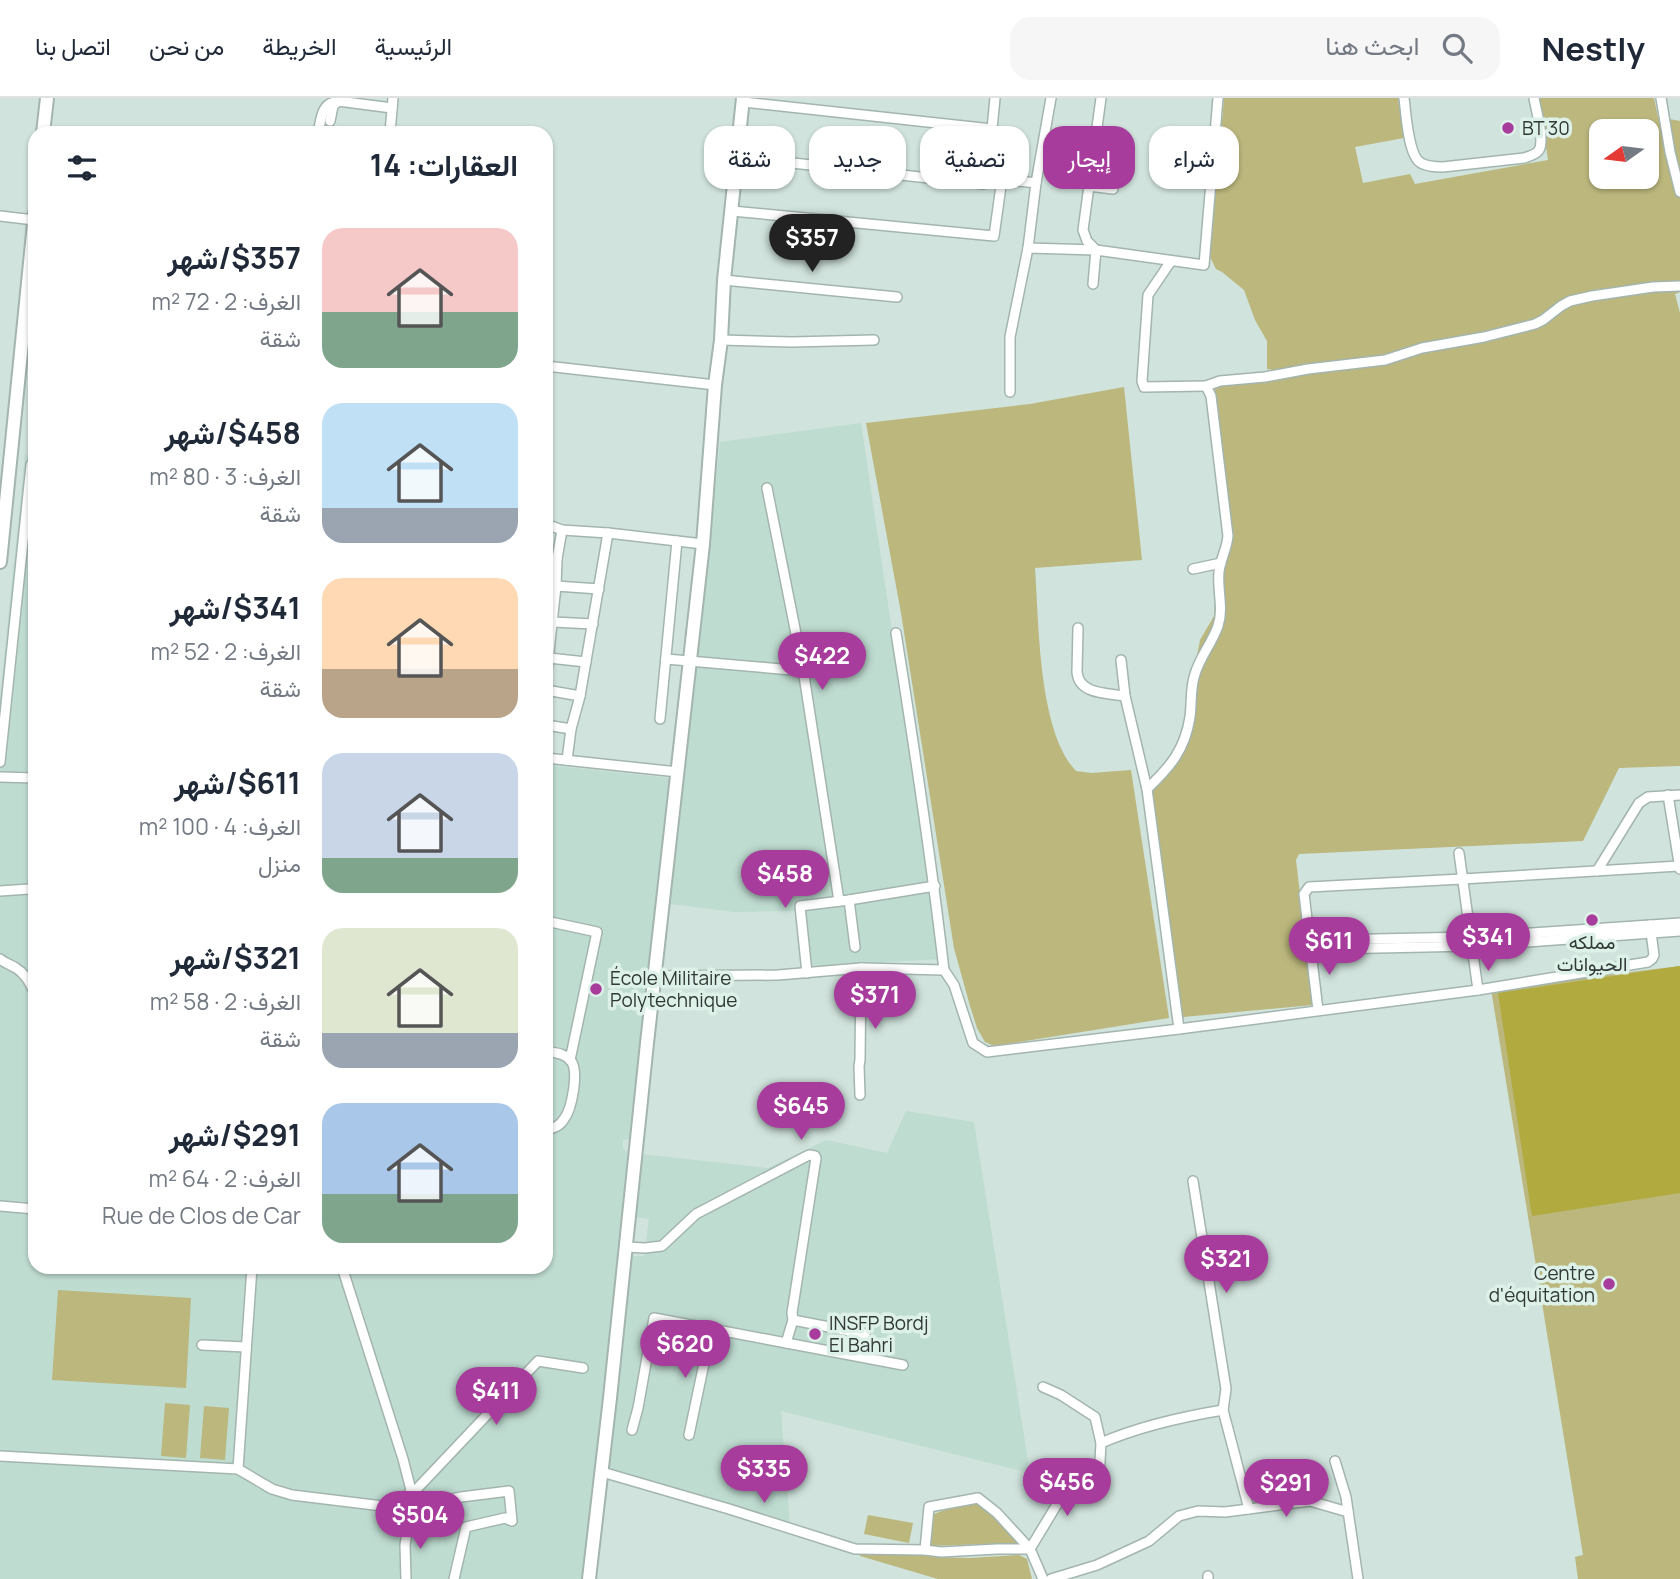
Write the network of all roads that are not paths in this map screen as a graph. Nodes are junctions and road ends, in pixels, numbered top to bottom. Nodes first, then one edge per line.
1 (47, 98) edge
2 (995, 98) edge
3 (1051, 98) edge
4 (1101, 98) edge
5 (1218, 98) edge
6 (1404, 98) edge
7 (1534, 98) edge
8 (1661, 98) edge
9 (743, 100) edge
10 (338, 102) junction
11 (392, 103) edge
12 (330, 121) dead end
13 (44, 126) edge
14 (320, 126) edge
15 (390, 126) edge
16 (741, 126) edge
17 (959, 126) edge
18 (992, 126) edge
19 (1097, 126) edge
20 (795, 163) edge
21 (920, 177) edge
22 (1029, 182) edge
23 (1036, 183) junction
24 (734, 189) edge
25 (1001, 189) edge
26 (1089, 189) edge
27 (1680, 192) edge
28 (732, 211) junction
29 (0, 216) edge
30 (28, 219) edge
31 (1028, 248) junction
32 (1096, 250) junction
33 (1171, 261) junction
34 (724, 280) junction
35 (1093, 284) dead end
36 (1680, 286) edge
37 (897, 298) dead end
38 (721, 340) junction
39 (874, 340) dead end
40 (28, 342) edge
41 (553, 367) edge
42 (715, 385) junction
43 (1206, 386) junction
44 (1010, 392) dead end
45 (766, 488) dead end
46 (28, 493) edge
47 (553, 527) edge
48 (562, 530) junction
49 (608, 533) junction
50 (677, 541) junction
51 (703, 544) junction
52 (556, 559) joint
53 (0, 562) edge
54 (1221, 563) junction
55 (1193, 569) dead end
56 (556, 586) junction
57 (599, 589) junction
58 (553, 593) edge
59 (553, 622) edge
60 (593, 624) junction
61 (1078, 628) dead end
62 (896, 633) dead end
63 (553, 659) edge
64 (666, 659) junction
65 (690, 660) junction
66 (1121, 660) dead end
67 (586, 662) junction
68 (803, 669) junction
69 (553, 691) edge
70 (580, 696) junction
71 (1125, 696) junction
72 (660, 719) dead end
73 (553, 726) edge
74 (571, 729) junction
75 (553, 759) edge
76 (567, 760) junction
77 (0, 762) edge
78 (678, 772) junction
79 (0, 776) edge
80 (28, 778) edge
81 (1147, 789) junction
82 (1668, 795) junction
83 (1680, 795) edge
84 (1459, 853) dead end
85 (1680, 868) edge
86 (1597, 870) junction
87 (1462, 880) junction
88 (935, 886) junction
89 (28, 889) edge
90 (0, 891) edge
91 (844, 901) junction
92 (553, 923) edge
93 (1680, 923) edge
94 (1651, 929) junction
95 (1680, 932) edge
96 (1470, 941) junction
97 (855, 947) dead end
98 (1310, 951) junction
99 (0, 959) edge
100 (861, 968) junction
101 (944, 970) junction
102 (807, 973) junction
103 (654, 976) junction
104 (28, 979) edge
105 (1478, 990) junction
106 (1318, 1010) junction
107 (1179, 1029) junction
108 (553, 1052) edge
109 (570, 1060) junction
110 (860, 1095) dead end
111 (553, 1127) edge
112 (1193, 1181) dead end
113 (0, 1206) edge
114 (28, 1208) edge
115 (626, 1247) junction
116 (251, 1274) edge
117 (344, 1274) edge
118 (793, 1320) junction
119 (710, 1330) junction
120 (865, 1334) dead end
121 (786, 1343) junction
122 (202, 1345) dead end
123 (246, 1347) junction
124 (903, 1365) dead end
125 (583, 1368) dead end
126 (1043, 1387) dead end
127 (1223, 1410) junction
128 (632, 1430) dead end
129 (689, 1436) dead end
130 (1101, 1443) junction
131 (0, 1456) edge
132 (1335, 1461) dead end
133 (238, 1469) junction
134 (602, 1472) junction
135 (412, 1494) junction
136 (425, 1505) junction
137 (399, 1508) junction
138 (1249, 1509) junction
139 (1348, 1512) junction
140 (410, 1520) junction
141 (1030, 1549) junction
142 (925, 1550) junction
143 (406, 1579) edge
144 (454, 1579) edge
145 (589, 1579) edge
146 (1043, 1579) edge
147 (1051, 1579) edge
148 (1359, 1579) edge

1 - 13 main road
2 - 18 street
3 - 23 street
4 - 19 street
5 - 33 street
6 - 7 street
8 - 27 street
9 - 16 main road
9 - 17 street
10 - 11 street
10 - 12 street
10 - 14 street
11 - 15 street
20 - 21 street
22 - 23 street
23 - 31 street
24 - 28 main road
25 - 28 street
26 - 32 street
28 - 34 main road
29 - 30 street
31 - 32 street
31 - 44 street
32 - 33 street
32 - 35 street
33 - 43 street
34 - 37 street
34 - 38 main road
36 - 43 street
38 - 39 street
38 - 42 main road
40 - 53 main road
41 - 42 street
42 - 51 main road
43 - 54 street
45 - 68 street
46 - 77 street
47 - 48 street
48 - 49 street
48 - 52 street
49 - 50 street
49 - 57 street
50 - 51 street
50 - 64 street
51 - 65 main road
52 - 56 street
54 - 55 street
54 - 81 street
56 - 57 street
56 - 58 street
57 - 60 street
59 - 60 street
60 - 67 street
61 - 71 street
62 - 88 street
63 - 67 street
64 - 65 street
64 - 72 street
65 - 68 street
65 - 78 main road
66 - 71 street
67 - 70 street
68 - 91 street
69 - 70 street
70 - 74 street
71 - 81 street
73 - 74 street
74 - 76 street
75 - 76 street
76 - 78 street
78 - 103 main road
79 - 80 street
81 - 107 street
82 - 83 street
82 - 85 street
82 - 86 street
84 - 87 street
85 - 86 street
86 - 87 street
87 - 96 street
87 - 98 street
88 - 91 street
88 - 101 street
89 - 90 street
91 - 97 street
91 - 102 street
92 - 109 street
93 - 94 street
94 - 95 street
94 - 96 street
94 - 105 street
96 - 98 street
96 - 105 street
98 - 106 street
99 - 104 street
100 - 101 street
100 - 102 street
100 - 110 street
101 - 107 street
102 - 103 street
103 - 115 main road
105 - 106 street
106 - 107 street
108 - 109 street
109 - 111 street
112 - 127 street
113 - 114 street
115 - 118 street
115 - 134 main road
116 - 123 street
117 - 135 street
118 - 120 street
118 - 121 street
119 - 121 street
119 - 128 street
119 - 129 street
121 - 124 street
122 - 123 street
123 - 133 street
125 - 135 street
126 - 130 street
127 - 130 street
127 - 138 street
130 - 141 street
131 - 133 street
132 - 139 street
133 - 137 street
134 - 142 street
134 - 145 main road
135 - 136 street
135 - 137 street
136 - 140 street
136 - 144 street
137 - 140 street
138 - 139 street
138 - 147 street
139 - 148 street
140 - 143 street
141 - 142 street
141 - 142 street
141 - 146 street

